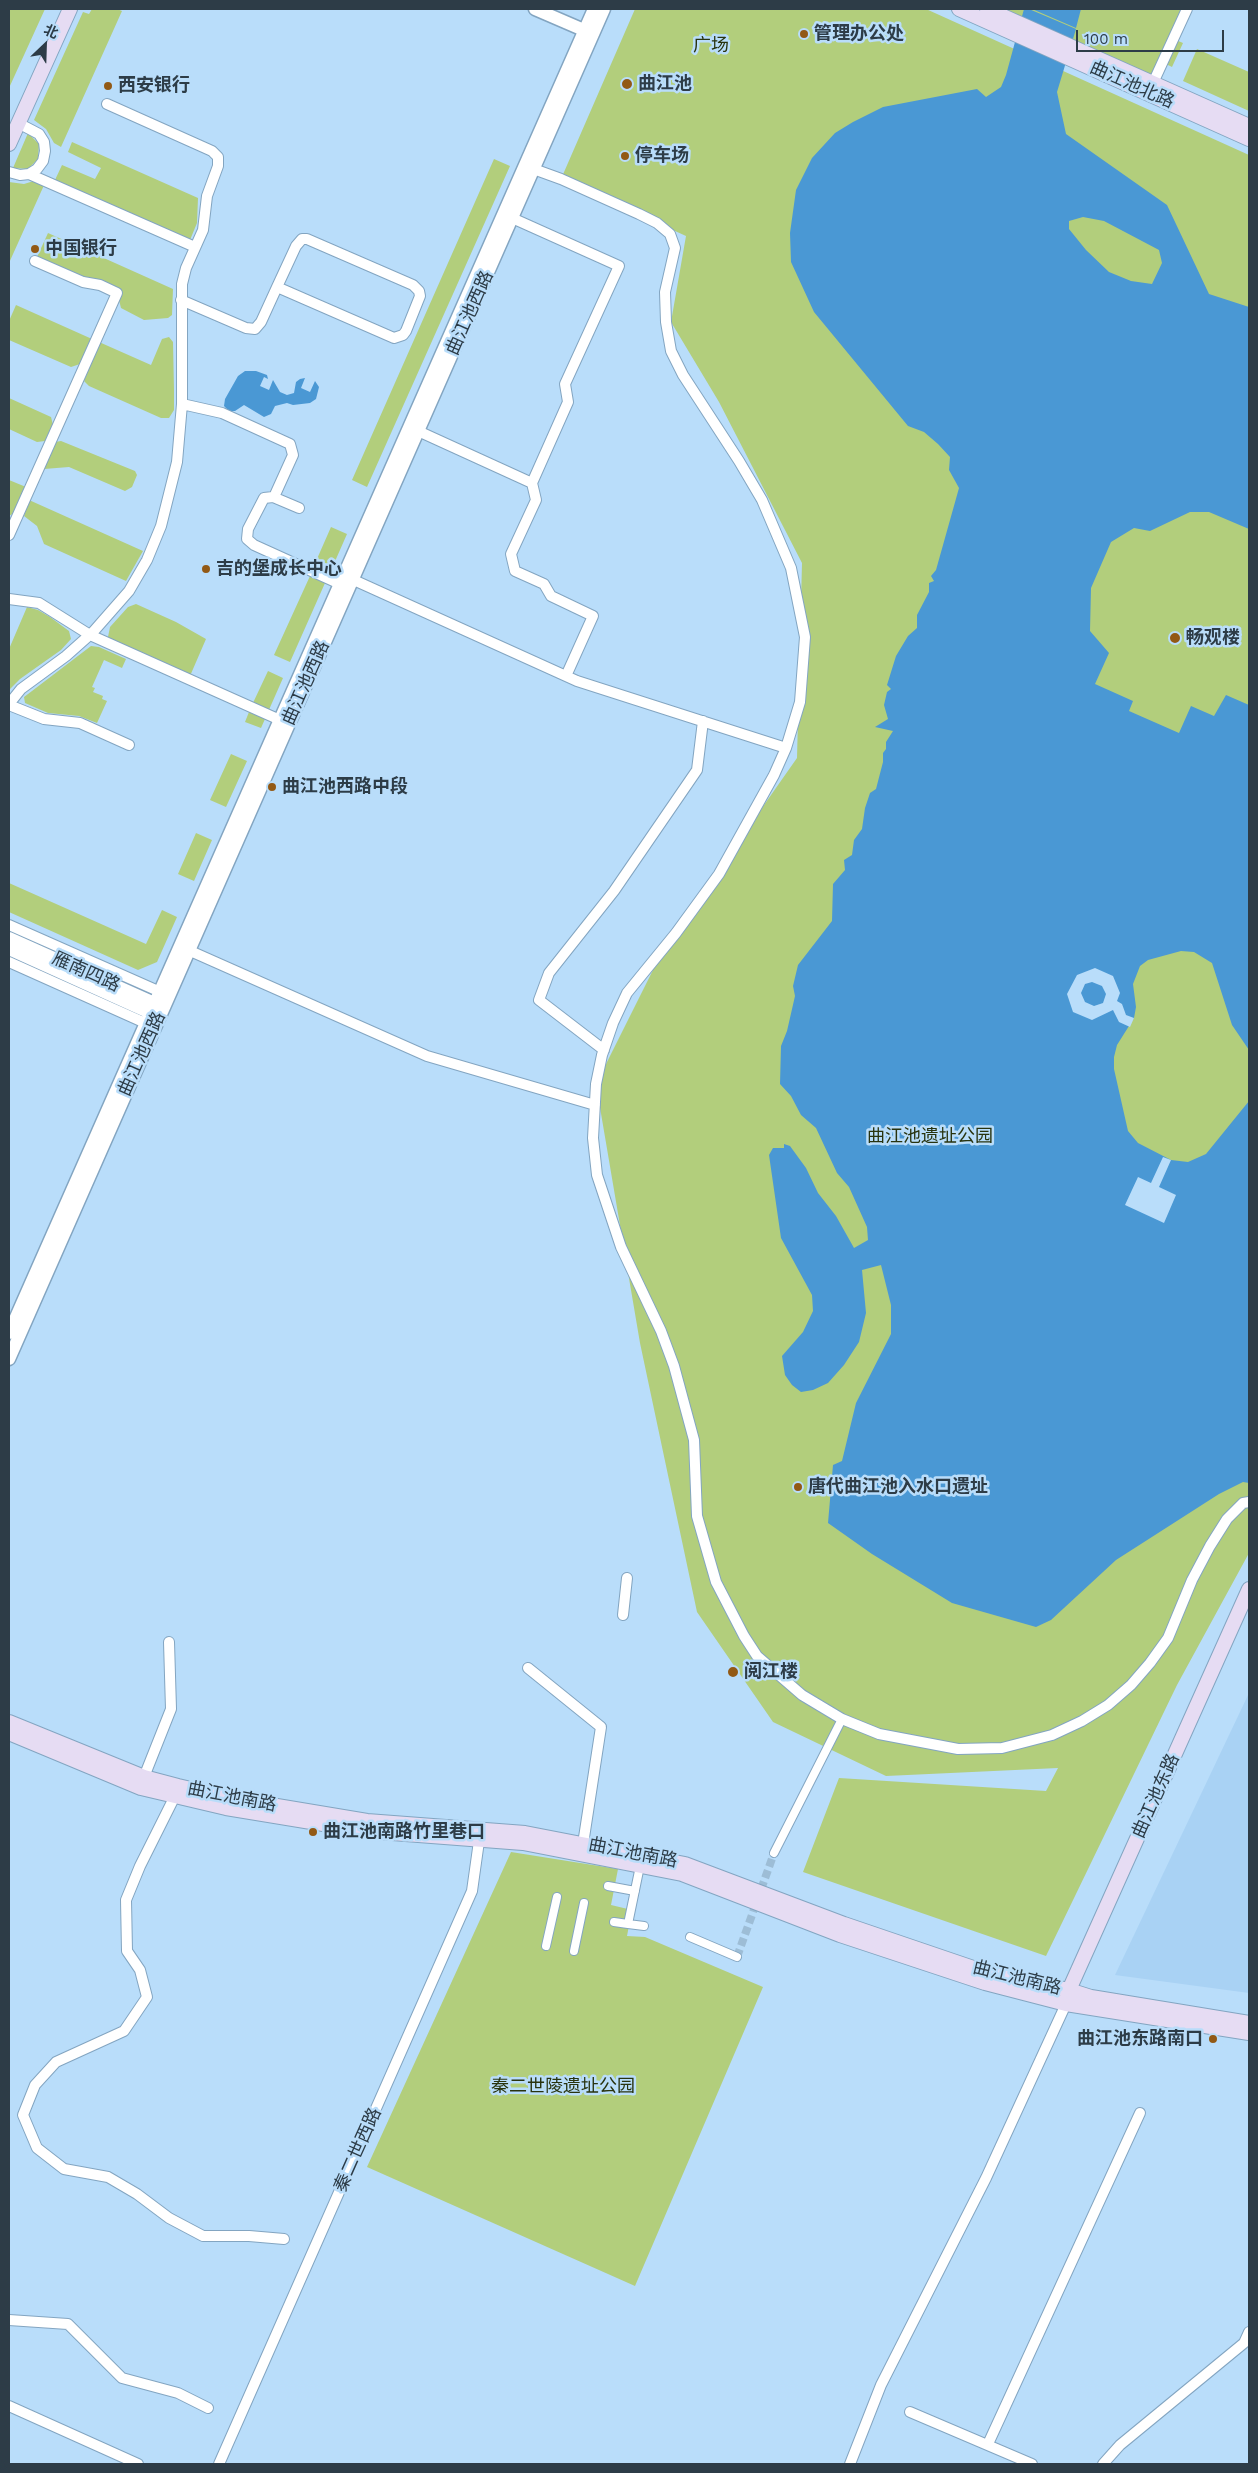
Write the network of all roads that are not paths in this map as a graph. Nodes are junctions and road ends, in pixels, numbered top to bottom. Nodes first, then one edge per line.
1 (60, 9) edge
2 (70, 9) edge
3 (536, 9) edge
4 (594, 9) edge
5 (604, 9) edge
6 (959, 9) edge
7 (987, 9) edge
8 (1186, 9) edge
9 (589, 32) junction
10 (1135, 81) junction
11 (1153, 83) junction
12 (107, 104) dead end
13 (13, 122) edge
14 (1249, 126) edge
15 (1249, 139) edge
16 (9, 144) edge
17 (529, 168) junction
18 (9, 172) edge
19 (29, 174) junction
20 (512, 218) junction
21 (195, 248) junction
22 (36, 261) dead end
23 (277, 287) junction
24 (181, 300) junction
25 (182, 404) junction
26 (418, 431) junction
27 (532, 483) junction
28 (274, 497) junction
29 (299, 508) dead end
30 (9, 535) edge
31 (345, 579) junction
32 (9, 599) edge
33 (90, 635) junction
34 (566, 676) junction
35 (9, 705) edge
36 (280, 720) junction
37 (703, 721) junction
38 (129, 745) dead end
39 (786, 748) junction
40 (9, 925) edge
41 (9, 938) edge
42 (9, 949) edge
43 (188, 950) junction
44 (9, 962) edge
45 (157, 1010) junction
46 (604, 1050) junction
47 (595, 1105) junction
48 (9, 1333) edge
49 (9, 1359) edge
50 (1249, 1502) edge
51 (627, 1578) dead end
52 (1249, 1589) edge
53 (623, 1615) dead end
54 (169, 1642) dead end
55 (528, 1668) dead end
56 (842, 1719) junction
57 (9, 1722) edge
58 (9, 1733) edge
59 (144, 1777) junction
60 (175, 1796) junction
61 (480, 1835) junction
62 (583, 1844) junction
63 (774, 1854) tunnel mouth
64 (640, 1866) junction
65 (608, 1886) dead end
66 (635, 1891) junction
67 (557, 1898) dead end
68 (584, 1903) dead end
69 (614, 1922) dead end
70 (628, 1924) junction
71 (644, 1926) dead end
72 (690, 1937) dead end
73 (546, 1946) dead end
74 (574, 1951) dead end
75 (737, 1957) dead end
76 (1068, 1997) junction
77 (1249, 2022) edge
78 (1249, 2033) edge
79 (1140, 2112) dead end
80 (284, 2239) dead end
81 (9, 2320) edge
82 (1249, 2332) edge
83 (9, 2406) edge
84 (208, 2408) dead end
85 (910, 2412) dead end
86 (988, 2444) junction
87 (138, 2464) edge
88 (219, 2464) edge
89 (850, 2464) edge
90 (1032, 2464) edge
91 (1103, 2464) edge

1 - 13 main road
2 - 13 main road
3 - 9 street
4 - 9 street, 曲江池西路
5 - 9 street, 曲江池西路
6 - 10 main road, 曲江池北路
7 - 10 main road, 曲江池北路
8 - 11 street
9 - 17 street, 曲江池西路
10 - 11 main road, 曲江池北路
10 - 15 main road, 曲江池北路
11 - 14 main road, 曲江池北路
12 - 21 street
13 - 16 main road
13 - 19 street
17 - 20 street, 曲江池西路
17 - 31 street, 曲江池西路
17 - 39 street
18 - 19 street
19 - 21 street
20 - 26 street, 曲江池西路
20 - 27 street
21 - 24 street
22 - 30 street
23 - 23 street
23 - 24 street
24 - 25 street
25 - 28 street
25 - 33 street
26 - 27 street
26 - 31 street, 曲江池西路
27 - 34 street
28 - 29 street
28 - 31 street
31 - 34 street
31 - 36 street, 曲江池西路
31 - 43 street, 曲江池西路
32 - 33 street
33 - 35 street
33 - 36 street
34 - 37 street
35 - 38 street
36 - 45 street, 曲江池西路
37 - 39 street
37 - 46 street
39 - 46 street
40 - 45 street
41 - 45 street, 雁南四路
42 - 45 street, 雁南四路
43 - 45 street, 曲江池西路
43 - 47 street
44 - 45 street
45 - 48 street, 曲江池西路
45 - 49 street, 曲江池西路
46 - 47 street
47 - 56 street
50 - 56 street
51 - 53 street
52 - 76 main road, 曲江池东路
54 - 59 street
55 - 62 street
56 - 63 street
57 - 59 main road, 曲江池南路
58 - 60 main road, 曲江池南路
59 - 61 main road, 曲江池南路
60 - 61 main road, 曲江池南路
60 - 80 street
61 - 62 main road, 曲江池南路
61 - 64 main road, 曲江池南路
61 - 88 street, 秦二世西路
62 - 76 main road, 曲江池南路
64 - 66 street
64 - 76 main road, 曲江池南路
65 - 66 street
66 - 70 street
67 - 73 street
68 - 74 street
69 - 70 street
70 - 71 street
72 - 75 street
76 - 77 main road, 曲江池南路
76 - 78 main road, 曲江池南路
76 - 89 street
79 - 86 street
81 - 84 street
82 - 91 street
83 - 87 street
85 - 86 street
86 - 90 street

